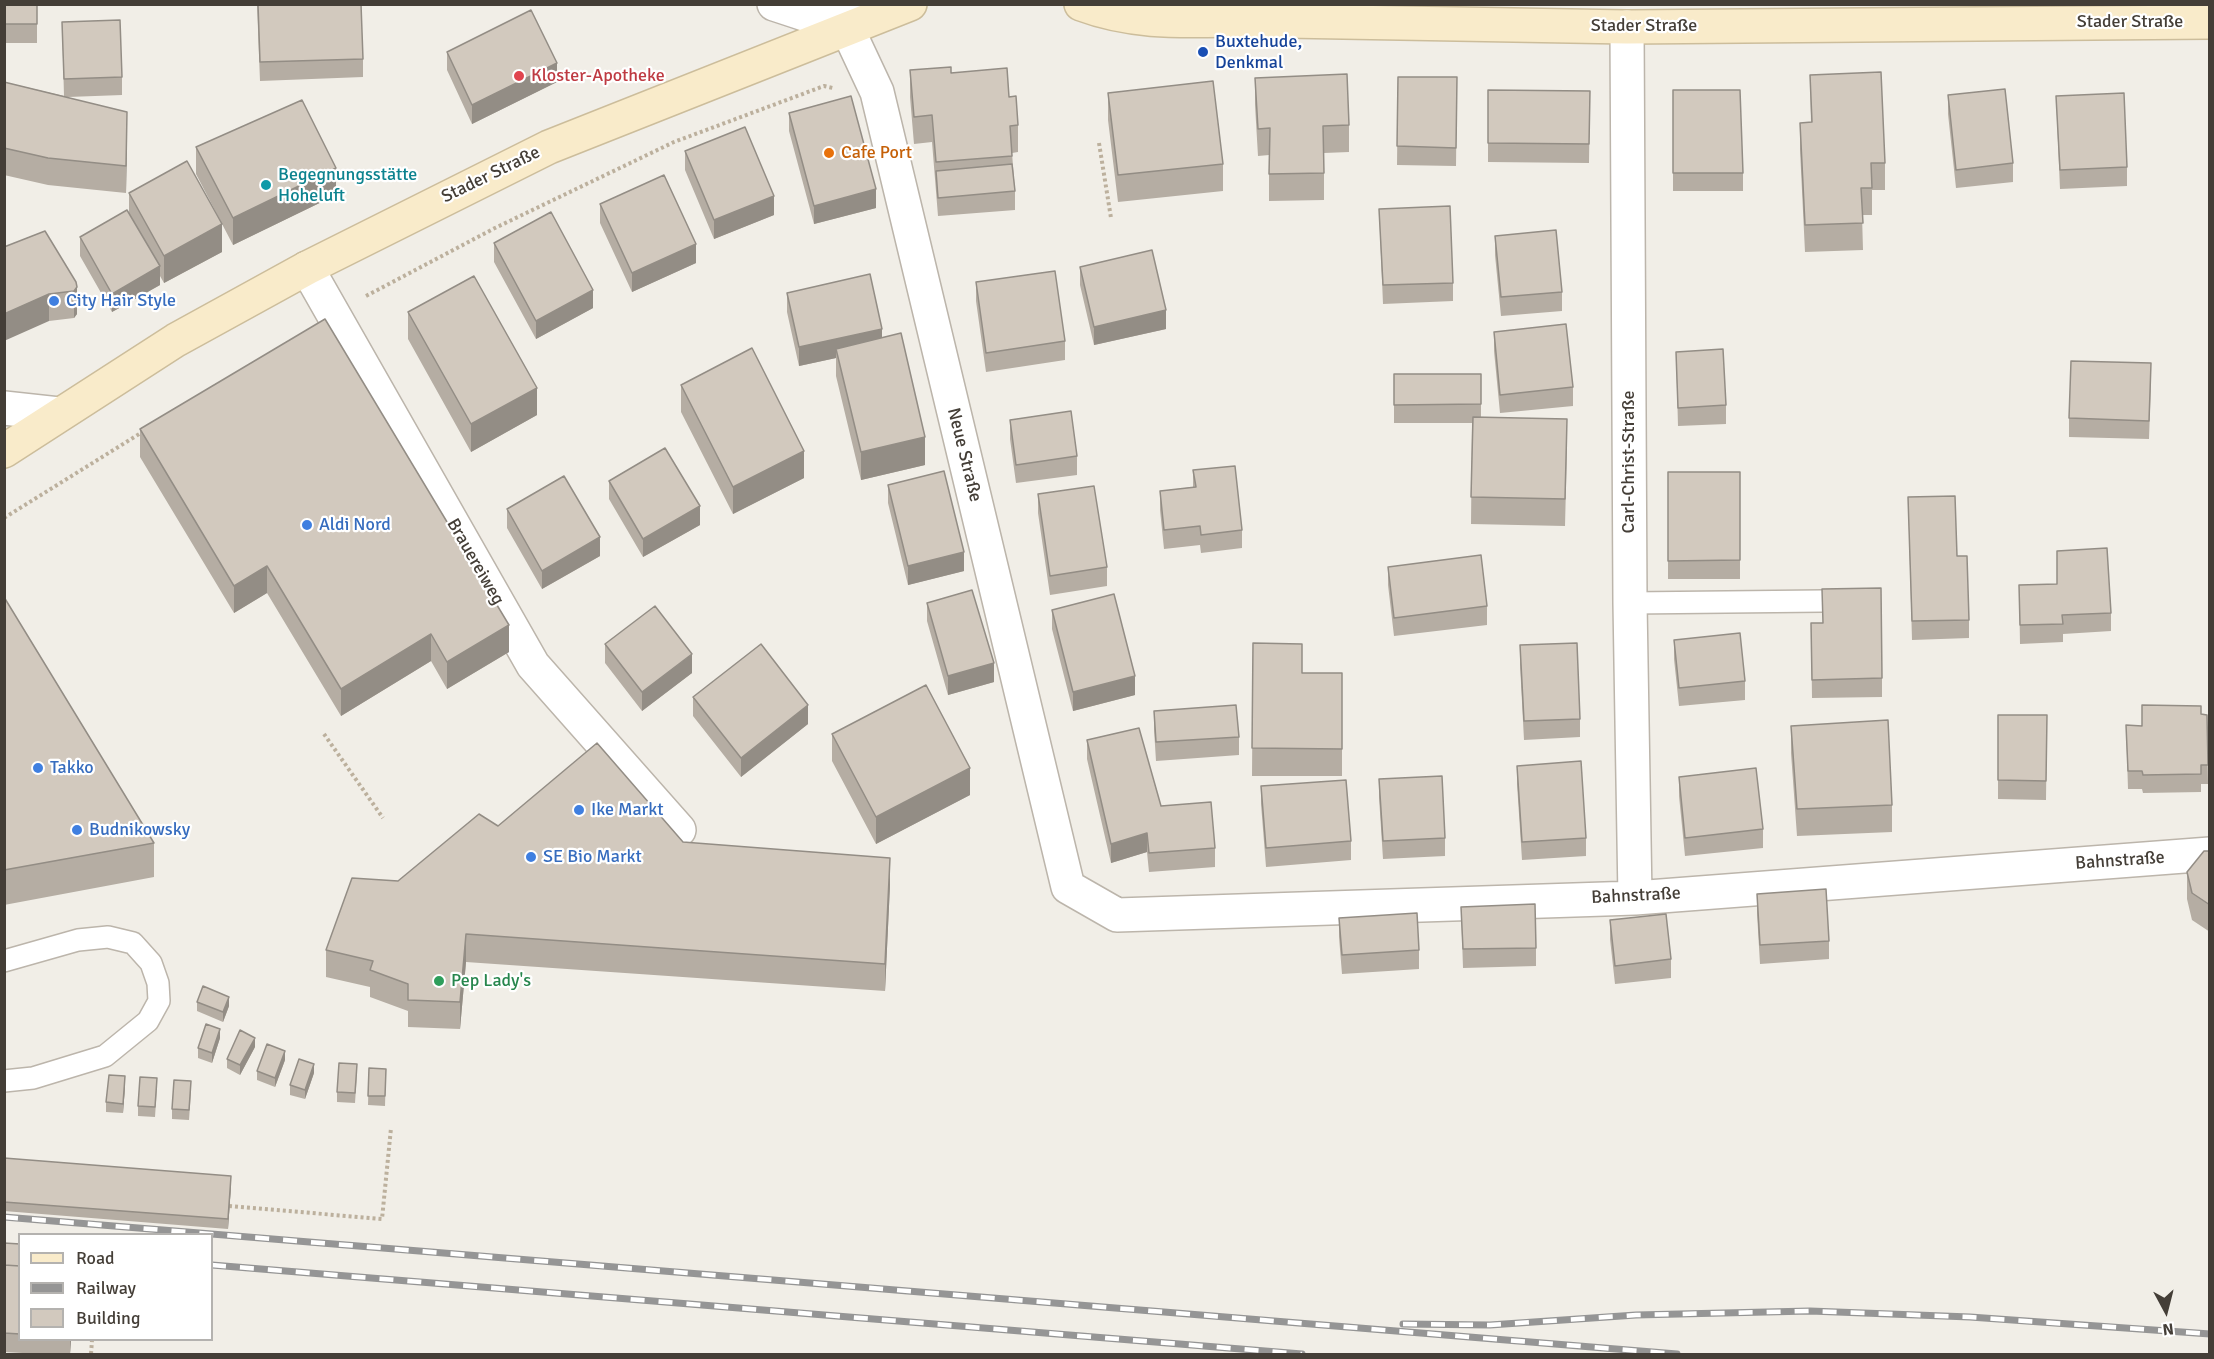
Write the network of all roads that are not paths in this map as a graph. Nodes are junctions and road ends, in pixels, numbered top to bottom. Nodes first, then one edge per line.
1 (774, 4) edge
2 (910, 4) edge
3 (1081, 4) edge
4 (2085, 14) edge
5 (848, 16) edge
6 (2210, 22) edge
7 (1627, 27) junction
8 (307, 268) junction
9 (4, 408) edge
10 (59, 414) junction
11 (4, 451) edge
12 (1823, 601) edge
13 (1630, 603) junction
14 (680, 830) dead end
15 (2210, 854) edge
16 (1068, 887) joint
17 (1635, 898) junction
18 (4, 961) edge
19 (4, 1081) edge

1 - 5 street
2 - 5 street, Stader Straße
3 - 7 street, Stader Straße
4 - 6 street, Stader Straße
4 - 7 street, Stader Straße
5 - 8 street, Stader Straße
5 - 16 street, Neue Straße
7 - 13 street, Carl-Christ-Straße
8 - 10 street, Stader Straße
8 - 14 street, Brauereiweg
9 - 10 street
10 - 11 street, Stader Straße
12 - 13 lane
13 - 17 street, Carl-Christ-Straße
15 - 17 street, Bahnstraße
16 - 17 street, Bahnstraße
18 - 19 lane

